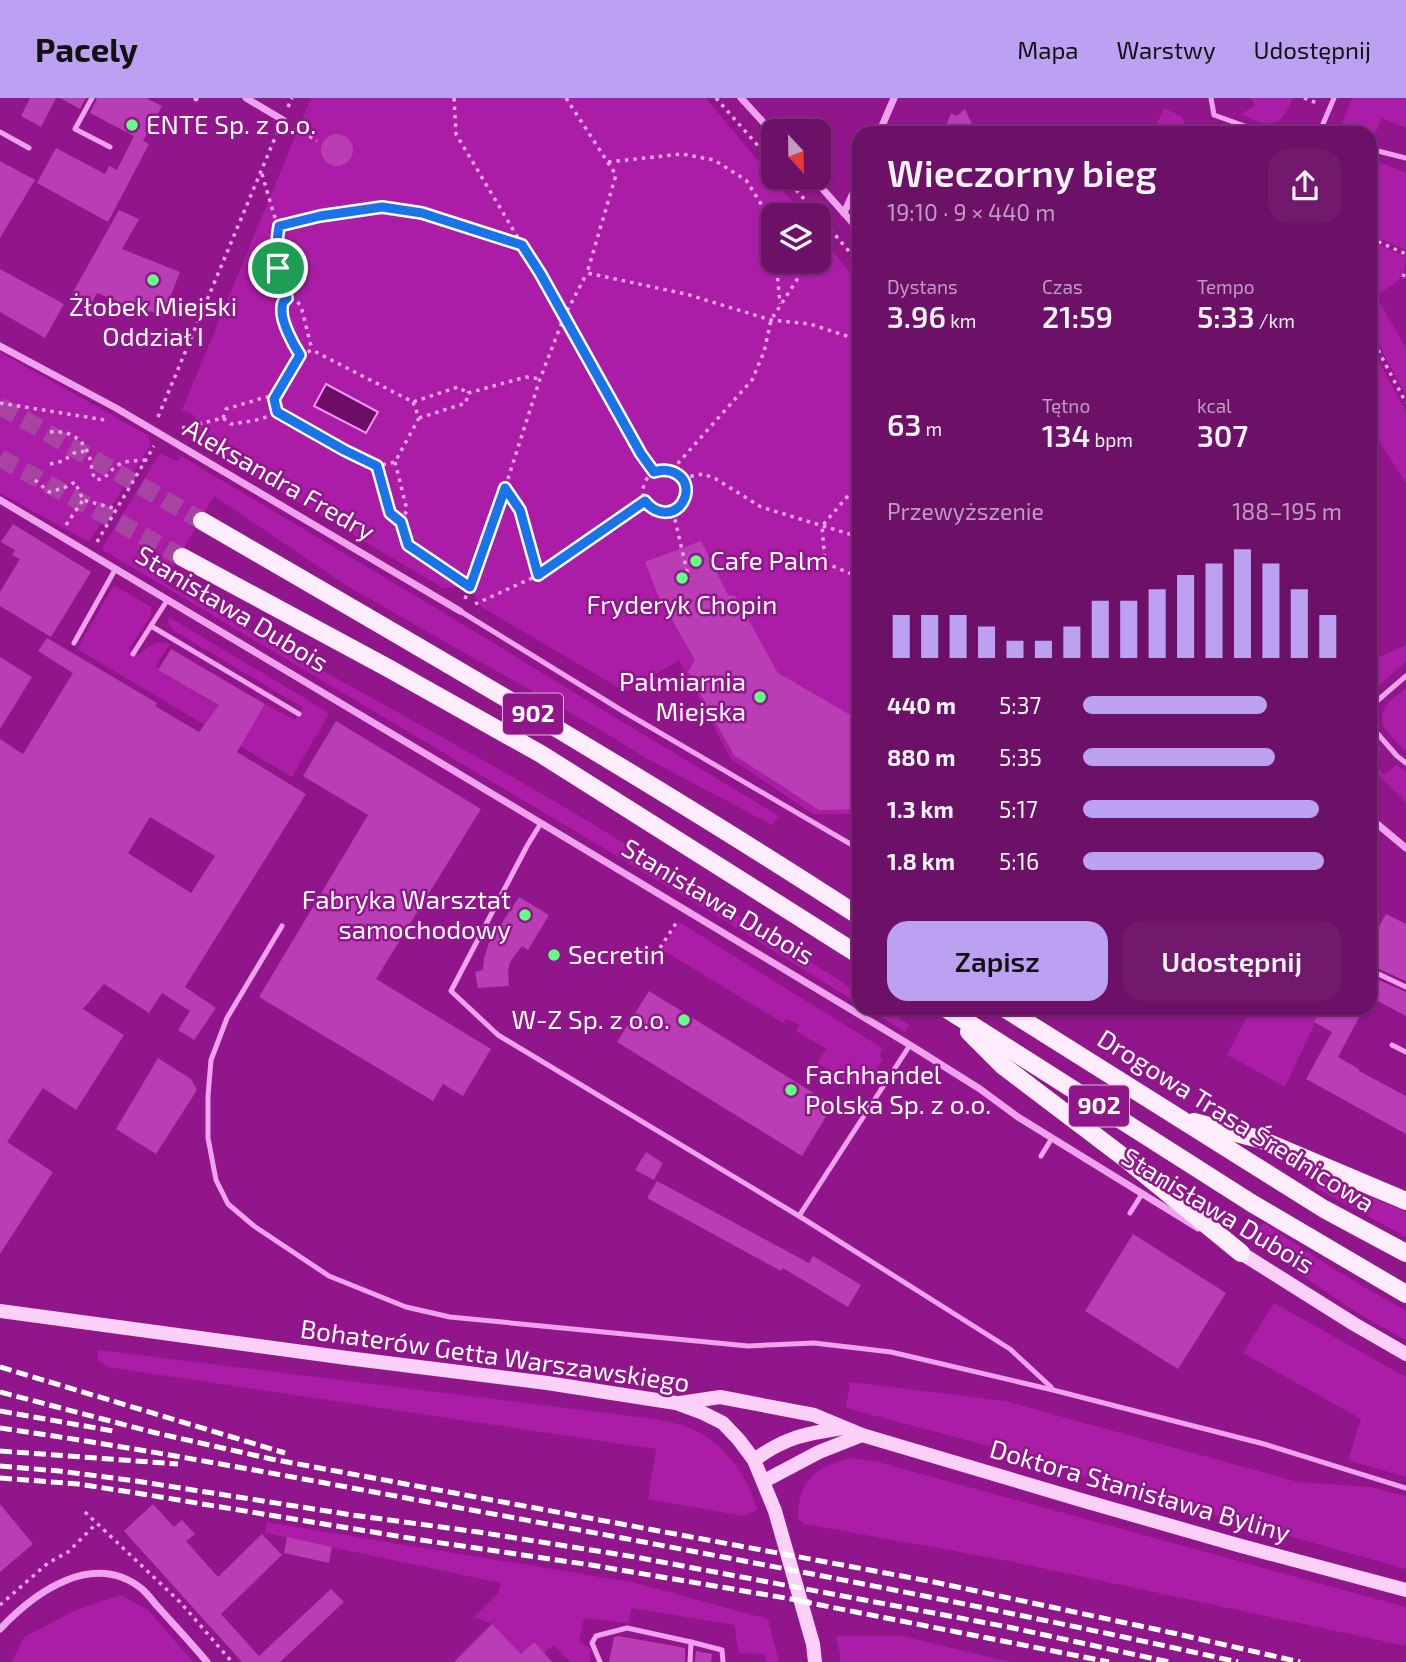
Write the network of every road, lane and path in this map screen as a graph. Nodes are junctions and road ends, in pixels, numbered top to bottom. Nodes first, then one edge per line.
1 (92, 98) edge
2 (246, 98) edge
3 (292, 98) edge
4 (454, 98) edge
5 (566, 98) edge
6 (716, 98) edge
7 (741, 98) edge
8 (894, 98) edge
9 (1211, 98) edge
10 (1334, 98) edge
11 (283, 120) junction
12 (761, 120) edge
13 (882, 126) edge
14 (1245, 126) edge
15 (1324, 126) edge
16 (0, 132) edge
17 (304, 134) dead end
18 (317, 141) dead end
19 (29, 148) dead end
20 (110, 148) dead end
21 (761, 149) edge
22 (1377, 151) edge
23 (1406, 158) edge
24 (608, 162) junction
25 (261, 172) junction
26 (795, 189) edge
27 (823, 189) edge
28 (852, 195) edge
29 (808, 203) edge
30 (761, 204) edge
31 (844, 213) junction
32 (852, 222) edge
33 (279, 226) junction
34 (831, 230) edge
35 (1377, 243) edge
36 (522, 245) junction
37 (1406, 254) edge
38 (852, 255) edge
39 (1406, 270) edge
40 (777, 273) edge
41 (801, 273) edge
42 (587, 274) junction
43 (1403, 276) dead end
44 (287, 298) junction
45 (780, 305) junction
46 (564, 317) junction
47 (771, 320) junction
48 (852, 338) edge
49 (0, 346) edge
50 (1377, 348) edge
51 (312, 350) junction
52 (300, 355) junction
53 (540, 379) junction
54 (468, 393) junction
55 (274, 399) junction
56 (412, 402) junction
57 (0, 403) edge
58 (1406, 403) edge
59 (116, 408) junction
60 (277, 412) junction
61 (223, 418) junction
62 (419, 418) junction
63 (166, 422) dead end
64 (174, 425) dead end
65 (50, 432) dead end
66 (161, 435) junction
67 (86, 451) junction
68 (145, 460) junction
69 (395, 462) junction
70 (50, 464) dead end
71 (377, 466) junction
72 (672, 470) junction
73 (654, 472) junction
74 (682, 478) junction
75 (36, 480) dead end
76 (505, 488) junction
77 (852, 491) edge
78 (0, 500) edge
79 (83, 500) junction
80 (645, 501) junction
81 (117, 509) junction
82 (673, 511) junction
83 (202, 521) tunnel mouth
84 (401, 522) junction
85 (66, 524) dead end
86 (822, 526) junction
87 (852, 535) edge
88 (97, 542) dead end
89 (182, 558) tunnel mouth
90 (116, 568) junction
91 (852, 574) edge
92 (538, 575) junction
93 (689, 580) dead end
94 (470, 587) junction
95 (168, 599) junction
96 (479, 603) dead end
97 (460, 611) junction
98 (151, 626) junction
99 (74, 643) dead end
100 (134, 654) dead end
101 (1406, 676) edge
102 (1377, 701) edge
103 (299, 714) dead end
104 (1377, 733) edge
105 (1406, 763) edge
106 (541, 823) junction
107 (1377, 824) edge
108 (852, 845) edge
109 (1406, 848) edge
110 (852, 912) edge
111 (679, 918) dead end
112 (282, 926) dead end
113 (660, 948) dead end
114 (852, 951) edge
115 (1377, 973) edge
116 (1406, 986) edge
117 (852, 1010) edge
118 (860, 1015) edge
119 (951, 1015) edge
120 (955, 1015) edge
121 (1015, 1015) edge
122 (910, 1045) junction
123 (1392, 1045) dead end
124 (1406, 1052) edge
125 (1177, 1117) junction
126 (1052, 1138) junction
127 (1041, 1156) dead end
128 (1142, 1194) junction
129 (1406, 1201) edge
130 (1130, 1213) dead end
131 (799, 1216) junction
132 (1241, 1253) junction
133 (1406, 1253) edge
134 (1406, 1294) edge
135 (0, 1311) edge
136 (1406, 1354) edge
137 (1053, 1390) junction
138 (676, 1404) junction
139 (844, 1427) junction
140 (862, 1435) junction
141 (754, 1460) junction
142 (764, 1481) junction
143 (1406, 1488) edge
144 (97, 1523) dead end
145 (1406, 1590) edge
146 (0, 1605) edge
147 (0, 1629) edge
148 (691, 1642) junction
149 (207, 1662) edge
150 (600, 1662) edge
151 (690, 1662) edge
152 (723, 1662) edge
153 (815, 1662) edge

1 - 20 lane
2 - 11 street
3 - 11 path
4 - 36 path
5 - 24 path
6 - 21 path
7 - 12 street
8 - 13 street
9 - 14 lane
10 - 15 lane
11 - 25 path
16 - 19 lane
17 - 18 path
22 - 23 lane
24 - 30 path
24 - 42 path
25 - 33 path
25 - 63 path
26 - 29 path
27 - 31 street
28 - 31 street
31 - 32 street
33 - 36 path
33 - 44 path
34 - 38 path
35 - 37 path
36 - 46 path
39 - 43 path
40 - 45 path
41 - 45 path
42 - 46 path
42 - 47 path
44 - 51 path
44 - 52 path
45 - 47 path
46 - 53 path
46 - 73 path
47 - 48 path
47 - 72 path
49 - 59 street, Aleksandra Fredry
50 - 58 path
51 - 52 path
51 - 56 path
52 - 55 path
53 - 54 path
53 - 76 path
54 - 56 path
54 - 62 path
55 - 60 path
55 - 61 path
56 - 62 path
57 - 59 path
59 - 66 street, Aleksandra Fredry
60 - 61 path
60 - 71 path
61 - 64 path
62 - 69 path
65 - 67 path
66 - 68 path
66 - 97 street, Aleksandra Fredry
67 - 68 path
67 - 70 path
68 - 81 path
69 - 71 path
69 - 84 path
71 - 84 path
72 - 73 path
72 - 74 path
73 - 80 path
74 - 82 path
74 - 86 path
75 - 79 path
76 - 92 path
76 - 94 path
77 - 86 path
78 - 90 street, Stanisława Dubois
79 - 81 path
79 - 85 path
80 - 82 path
80 - 92 path
81 - 88 path
82 - 93 path
83 - 110 main road, 902
84 - 94 path
86 - 87 path
86 - 91 path
89 - 114 main road, 902
90 - 95 street, Stanisława Dubois
90 - 99 lane
92 - 96 path
94 - 97 path
95 - 98 lane
95 - 106 street, Stanisława Dubois
97 - 108 lane, Aleksandra Fredry
98 - 100 lane
98 - 103 lane
101 - 102 lane
104 - 105 lane
106 - 117 street, Stanisława Dubois
106 - 131 lane
107 - 109 street
111 - 113 path
112 - 137 lane
115 - 116 lane
118 - 122 street, Stanisława Dubois
119 - 132 main road
120 - 134 main road, 902
121 - 125 main road, Drogowa Trasa Średnicowa / 902
122 - 126 street, Stanisława Dubois
122 - 131 lane
123 - 124 lane
125 - 129 main road
125 - 133 main road, Drogowa Trasa Średnicowa / 902
126 - 127 lane
126 - 128 street, Stanisława Dubois
128 - 130 lane
128 - 132 street, Stanisława Dubois
131 - 137 lane
132 - 136 main road, Stanisława Dubois
135 - 138 main road, Bohaterów Getta Warszawskiego
137 - 143 lane
138 - 139 main road, Doktora Stanisława Byliny
138 - 141 main road, Bohaterów Getta Warszawskiego
139 - 140 main road, Doktora Stanisława Byliny
139 - 141 main road
140 - 142 main road
140 - 145 main road, Doktora Stanisława Byliny
141 - 142 main road, Bohaterów Getta Warszawskiego
142 - 153 main road, Bohaterów Getta Warszawskiego
144 - 146 path
147 - 149 street
148 - 150 lane
148 - 151 lane
148 - 152 lane

